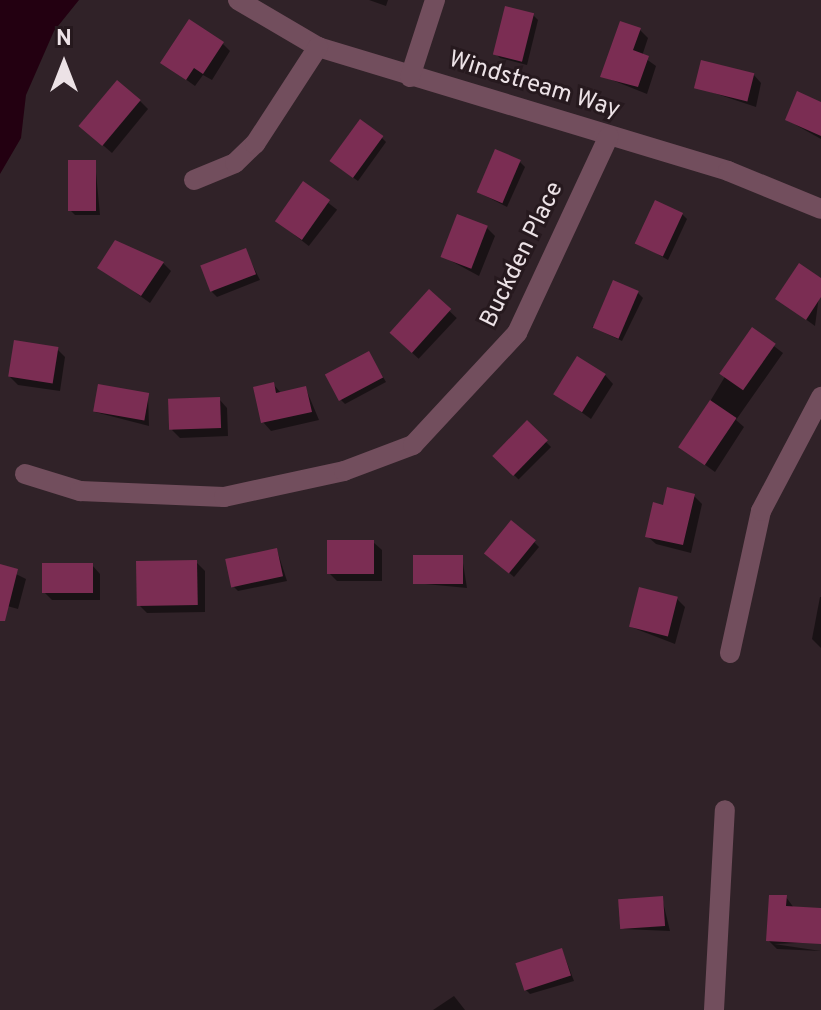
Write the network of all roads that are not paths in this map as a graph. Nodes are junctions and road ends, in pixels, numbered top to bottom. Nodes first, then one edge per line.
1 (238, 0) edge
2 (435, 0) edge
3 (318, 47) junction
4 (410, 77) junction
5 (609, 136) junction
6 (194, 180) dead end
7 (821, 209) edge
8 (821, 397) edge
9 (25, 474) dead end
10 (730, 653) dead end
11 (725, 810) dead end
12 (714, 1010) edge

1 - 3 street, Windstream Way
2 - 4 street
3 - 4 street, Windstream Way
3 - 6 street
4 - 5 street, Windstream Way
5 - 7 street, Windstream Way
5 - 9 street, Buckden Place
8 - 10 street
11 - 12 street

